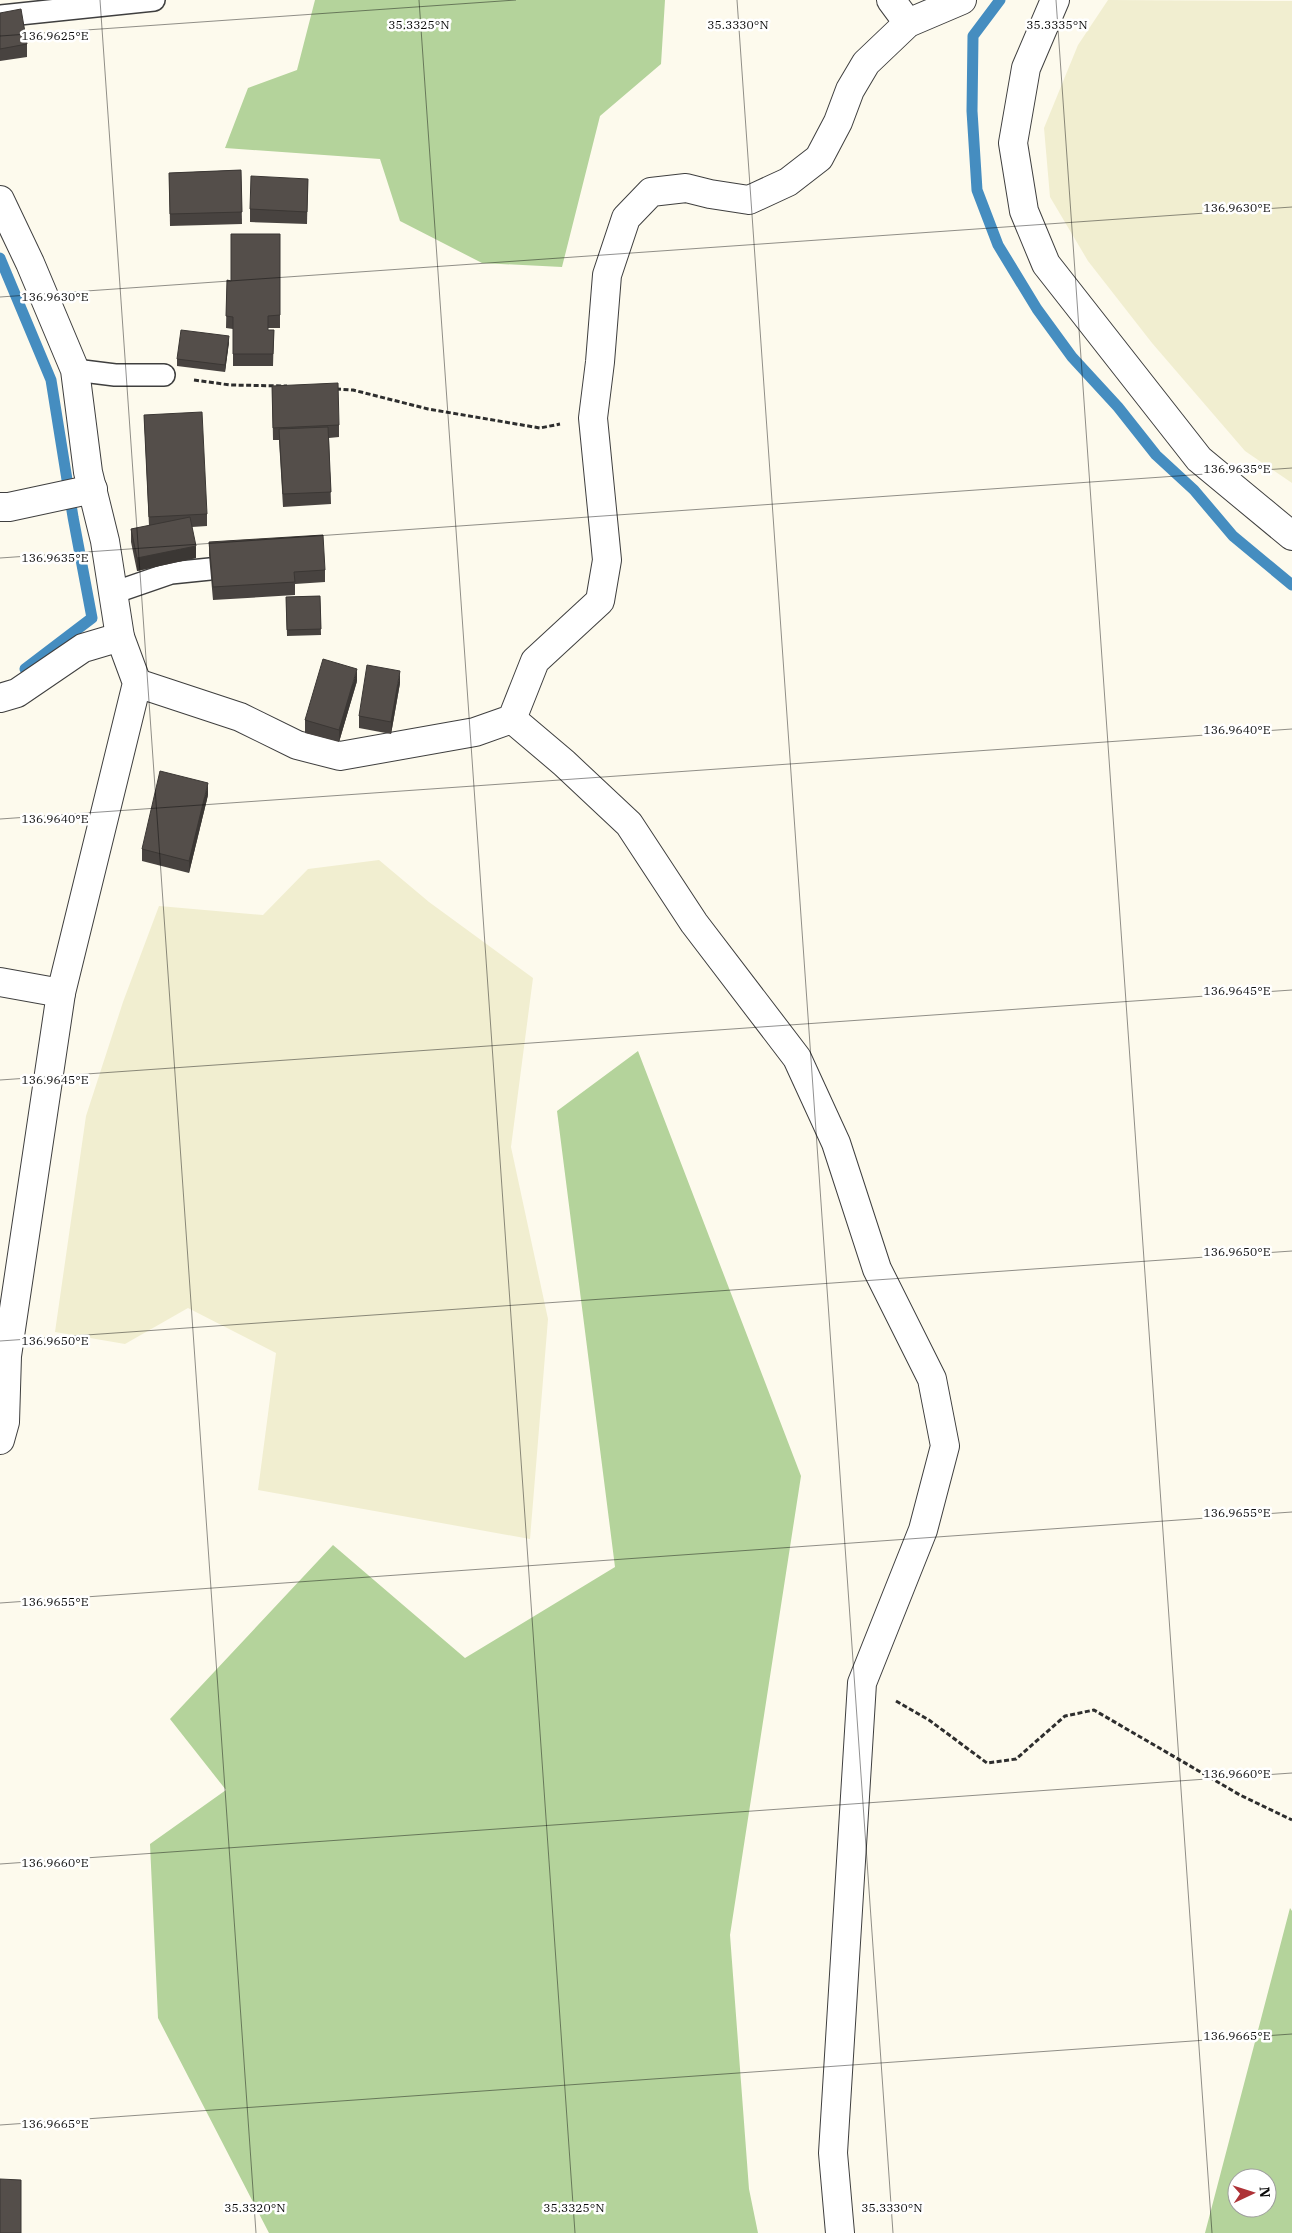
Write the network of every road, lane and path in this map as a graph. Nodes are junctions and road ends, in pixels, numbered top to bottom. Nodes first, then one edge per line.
1 (154, 0) edge
2 (891, 0) edge
3 (962, 0) edge
4 (1055, 0) edge
5 (0, 16) edge
6 (908, 23) junction
7 (0, 200) edge
8 (75, 370) junction
9 (164, 376) joint
10 (295, 386) edge
11 (334, 389) edge
12 (593, 418) junction
13 (90, 490) junction
14 (0, 507) edge
15 (1292, 536) edge
16 (210, 569) edge
17 (113, 593) junction
18 (120, 636) junction
19 (137, 683) junction
20 (0, 698) edge
21 (512, 719) junction
22 (0, 982) edge
23 (61, 992) junction
24 (0, 1440) edge
25 (862, 1683) junction
26 (1292, 1820) edge
27 (840, 2233) edge

1 - 5 lane
2 - 6 street
3 - 6 street
4 - 15 street
6 - 12 street
7 - 8 street
8 - 9 lane
8 - 13 street
9 - 10 path
11 - 12 path
12 - 21 street
13 - 14 street
13 - 17 street
16 - 17 lane
17 - 18 street
18 - 19 street
18 - 20 street
19 - 21 street
19 - 23 street
21 - 25 street
22 - 23 street
23 - 24 street
25 - 26 path
25 - 27 street

